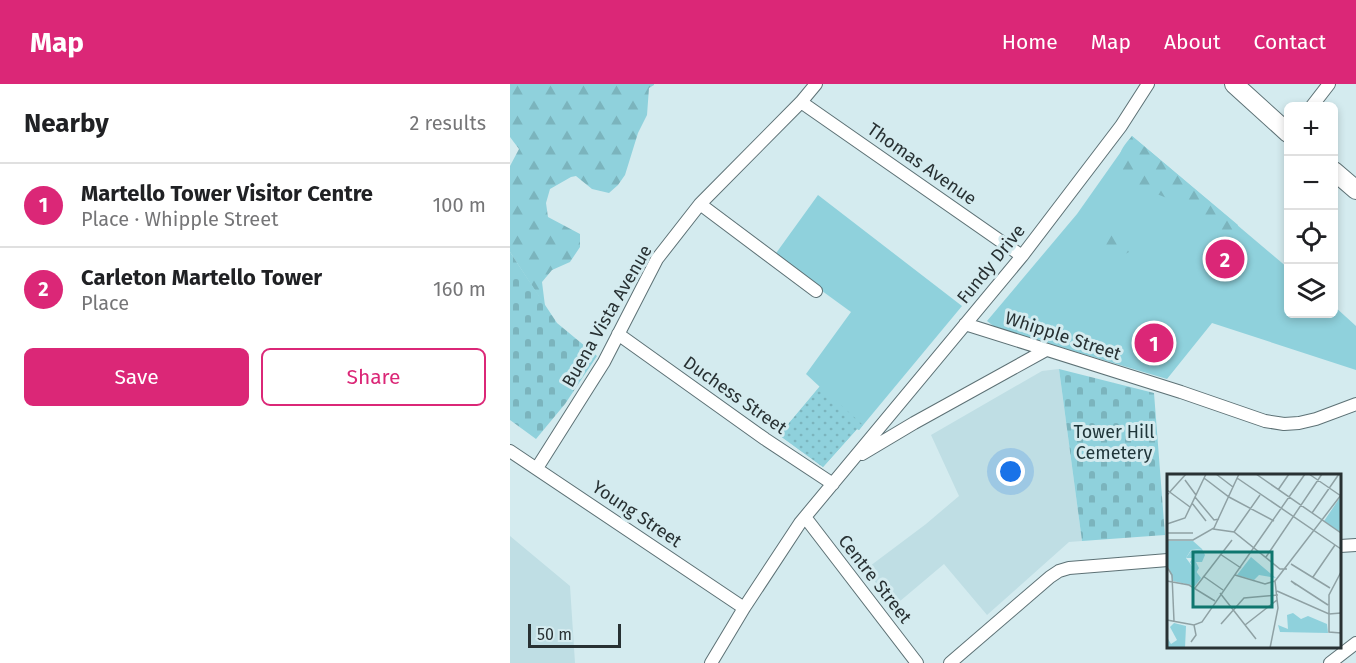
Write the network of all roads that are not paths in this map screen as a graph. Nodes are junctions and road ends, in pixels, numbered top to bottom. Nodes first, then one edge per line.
1 (816, 84) edge
2 (1148, 84) edge
3 (1234, 84) edge
4 (1329, 84) edge
5 (801, 102) junction
6 (1315, 102) edge
7 (1284, 130) edge
8 (1338, 174) edge
9 (1356, 190) edge
10 (700, 204) junction
11 (1022, 256) junction
12 (816, 291) dead end
13 (965, 324) junction
14 (618, 334) junction
15 (1046, 350) junction
16 (1356, 404) edge
17 (510, 451) edge
18 (853, 460) junction
19 (537, 468) junction
20 (833, 484) junction
21 (805, 517) junction
22 (1356, 545) edge
23 (1341, 546) edge
24 (1167, 560) edge
25 (744, 608) junction
26 (1356, 642) edge
27 (711, 663) edge
28 (917, 663) edge
29 (950, 663) edge
30 (1330, 663) edge

1 - 5 street, Buena Vista Avenue
2 - 11 street, Fundy Drive
3 - 7 street
4 - 6 street
5 - 10 street, Buena Vista Avenue
5 - 11 street, Thomas Avenue
8 - 9 street
10 - 12 street
10 - 14 street, Buena Vista Avenue
11 - 13 street, Fundy Drive
13 - 15 street, Whipple Street
13 - 18 street, Fundy Drive
14 - 19 street, Buena Vista Avenue
14 - 20 street, Duchess Street
15 - 16 street, Whipple Street
15 - 18 street, Fundy Drive
17 - 19 street, Young Street
18 - 20 street, Fundy Drive
19 - 25 street, Young Street
20 - 21 street, Fundy Drive
21 - 25 street, Fundy Drive
21 - 28 street, Centre Street
22 - 23 street
24 - 29 street
25 - 27 street, Fundy Drive
26 - 30 street

